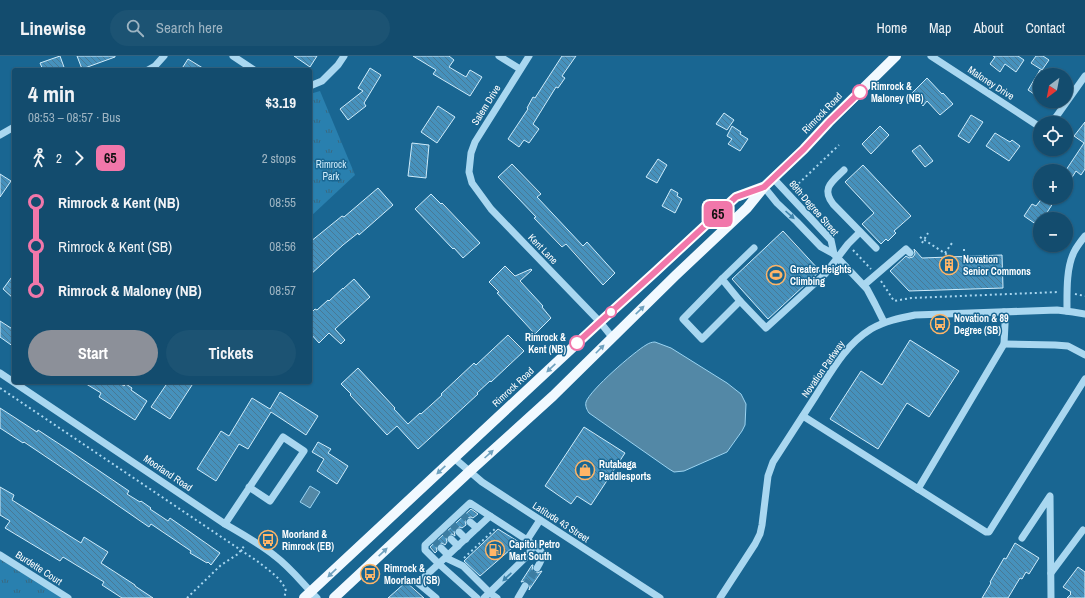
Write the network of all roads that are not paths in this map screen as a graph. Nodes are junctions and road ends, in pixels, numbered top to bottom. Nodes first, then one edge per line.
1 (164, 56) edge
2 (233, 56) edge
3 (344, 56) edge
4 (499, 56) edge
5 (529, 56) edge
6 (896, 56) edge
7 (931, 56) edge
8 (152, 68) edge
9 (251, 68) edge
10 (520, 69) junction
11 (1085, 76) edge
12 (312, 85) edge
13 (1057, 116) edge
14 (1033, 122) edge
15 (12, 128) edge
16 (0, 135) edge
17 (469, 169) joint
18 (844, 170) dead end
19 (773, 178) junction
20 (764, 187) junction
21 (860, 232) junction
22 (1085, 236) edge
23 (754, 248) dead end
24 (876, 248) dead end
25 (910, 253) dead end
26 (836, 255) junction
27 (722, 279) junction
28 (864, 285) junction
29 (740, 301) junction
30 (1067, 311) junction
31 (1004, 312) junction
32 (1085, 314) edge
33 (600, 322) junction
34 (884, 322) junction
35 (612, 337) junction
36 (1004, 344) junction
37 (1085, 355) edge
38 (0, 373) edge
39 (12, 379) edge
40 (1085, 380) edge
41 (24, 385) edge
42 (803, 416) junction
43 (454, 458) junction
44 (469, 472) junction
45 (250, 487) junction
46 (918, 489) junction
47 (490, 516) junction
48 (540, 520) junction
49 (470, 522) tunnel mouth
50 (225, 524) junction
51 (477, 528) junction
52 (1082, 530) dead end
53 (459, 532) tunnel mouth
54 (1022, 538) dead end
55 (451, 539) tunnel mouth
56 (466, 539) junction
57 (527, 540) junction
58 (534, 545) junction
59 (458, 546) junction
60 (441, 548) tunnel mouth
61 (0, 554) edge
62 (447, 556) junction
63 (439, 564) junction
64 (537, 568) tunnel mouth
65 (1051, 574) junction
66 (525, 586) tunnel mouth
67 (487, 595) edge
68 (311, 596) edge
69 (68, 598) edge
70 (334, 598) edge
71 (436, 598) edge
72 (477, 598) edge
73 (496, 598) edge
74 (518, 598) edge
75 (660, 598) edge
76 (720, 598) edge
77 (1051, 598) edge

1 - 8 street
2 - 9 street
3 - 12 street
4 - 10 street
5 - 10 street, Salem Drive
6 - 19 main road, Rimrock Road
7 - 14 street, Maloney Drive
10 - 17 street, Salem Drive
11 - 13 street
15 - 16 street
17 - 33 street, Kent Lane
18 - 21 street
19 - 20 main road, Rimrock Road
19 - 26 street, 89th Degree Street
20 -> 26 street, 89th Degree Street
20 - 33 main road, Rimrock Road
35 -> 20 main road, Rimrock Road
21 - 24 street
21 - 26 street
22 - 30 street
23 - 27 street
25 - 28 street
26 - 28 street, 89th Degree Street
26 - 29 street
27 - 29 street
27 - 29 street
28 - 34 street, 89th Degree Street
30 - 31 street, Novation Parkway
30 - 32 street, Novation Parkway
31 - 34 street, Novation Parkway
31 - 36 street
33 - 35 street, Kent Lane
33 -> 43 main road, Rimrock Road
34 - 42 street, Novation Parkway
44 -> 35 main road, Rimrock Road
36 - 37 street
36 - 46 street
38 - 39 street, Moorland Road
40 - 46 street
41 - 50 street, Moorland Road
42 - 46 street
42 - 76 street, Novation Parkway
43 - 44 street, Latitude 43 Street
43 -> 68 main road, Rimrock Road
44 - 48 street, Latitude 43 Street
70 -> 44 main road, Rimrock Road
45 - 45 street
45 - 50 street
47 - 51 street
47 - 57 street
47 - 63 street
48 - 57 street
48 - 75 street, Latitude 43 Street
49 - 51 street
50 - 68 street, Moorland Road
51 - 56 street
52 - 65 street
53 - 56 street
54 - 65 street
55 - 59 street
56 - 59 street
57 - 58 street
58 - 64 street
58 -> 67 street
59 - 62 street
60 - 62 street
61 - 69 street, Burdette Court
62 - 63 street
62 - 67 street
63 - 71 street
63 - 72 street
65 - 77 street
66 - 74 street
67 - 73 street

